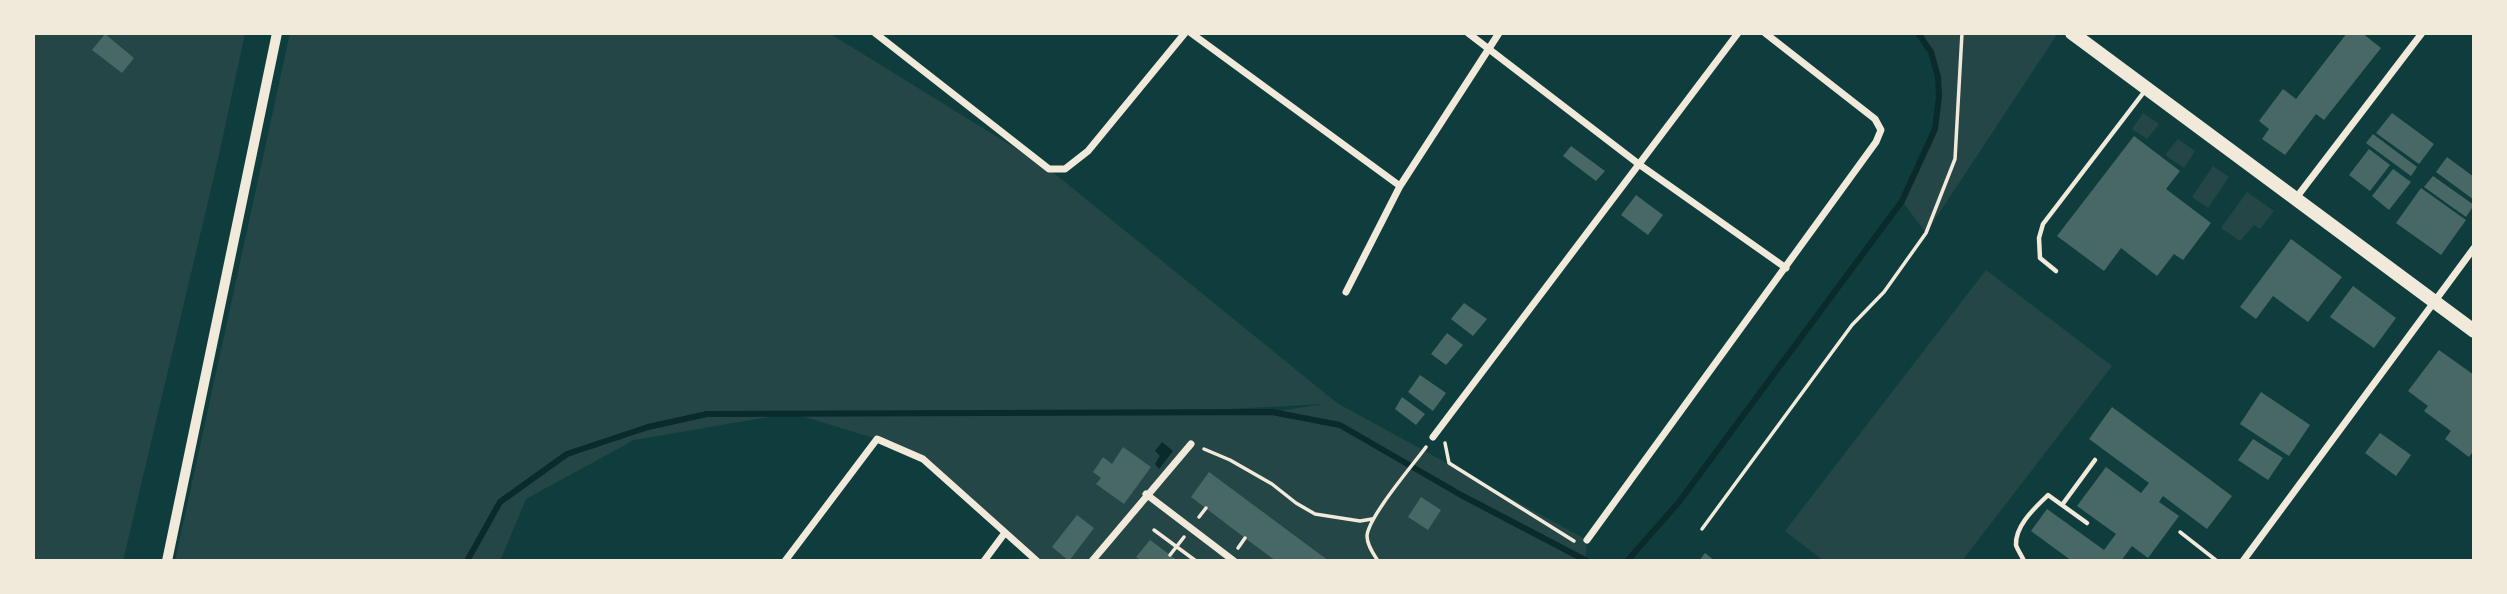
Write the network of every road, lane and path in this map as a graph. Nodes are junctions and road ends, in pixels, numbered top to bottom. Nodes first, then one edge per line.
1 (277, 33) edge
2 (875, 33) edge
3 (1185, 33) edge
4 (1191, 33) edge
5 (1468, 33) edge
6 (1499, 33) edge
7 (1738, 33) edge
8 (1765, 33) edge
9 (1962, 33) edge
10 (2072, 33) edge
11 (2422, 33) edge
12 (1488, 48) junction
13 (2146, 88) junction
14 (1640, 165) junction
15 (1399, 186) junction
16 (2296, 198) junction
17 (2474, 248) edge
18 (1787, 268) junction
19 (2056, 271) dead end
20 (1346, 292) dead end
21 (2433, 302) junction
22 (2474, 331) edge
23 (1441, 427) junction
24 (1433, 437) dead end
25 (1191, 444) joint
26 (1422, 453) dead end
27 (2095, 460) dead end
28 (1146, 494) junction
29 (2062, 505) junction
30 (1372, 519) junction
31 (2087, 523) dead end
32 (1702, 529) dead end
33 (1154, 530) dead end
34 (2179, 532) dead end
35 (1004, 534) junction
36 (1587, 540) joint
37 (167, 561) edge
38 (785, 561) edge
39 (984, 561) edge
40 (1037, 561) edge
41 (1092, 561) edge
42 (1196, 561) edge
43 (1234, 561) edge
44 (1378, 561) edge
45 (2024, 561) edge
46 (2217, 561) edge
47 (2243, 561) edge

1 - 37 street
2 - 3 street
4 - 15 street
5 - 12 street
6 - 12 street
7 - 14 street
8 - 18 street
9 - 32 path
10 - 13 highway
11 - 16 street
12 - 14 street
12 - 15 street
13 - 16 highway
13 - 19 lane
14 - 18 street
14 - 23 street
15 - 20 street
16 - 21 highway
17 - 21 street
18 - 36 street
21 - 22 highway
21 - 47 street
23 - 24 street
23 - 36 path
25 - 28 street
25 - 30 path
26 - 30 path
27 - 29 lane
28 - 41 street
28 - 43 street
29 - 31 lane
29 - 45 lane
30 - 44 path
33 - 42 path
34 - 46 path
35 - 38 street
35 - 39 street
35 - 40 street

